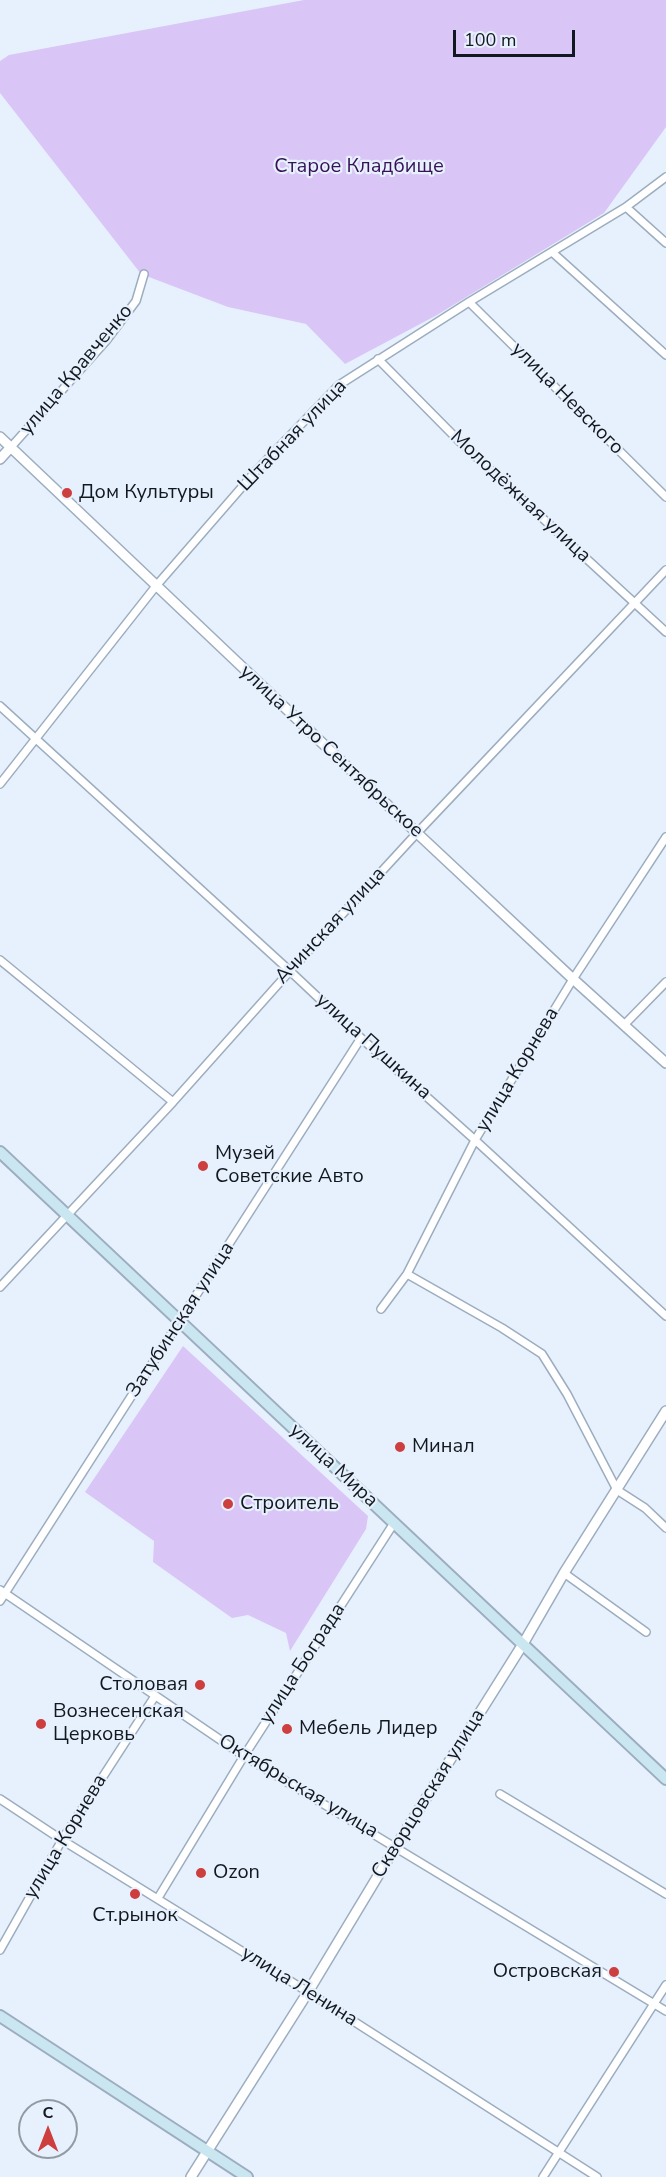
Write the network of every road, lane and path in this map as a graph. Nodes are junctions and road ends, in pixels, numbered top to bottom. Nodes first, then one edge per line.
1 (666, 177) edge
2 (626, 207) junction
3 (666, 243) edge
4 (552, 252) junction
5 (144, 274) dead end
6 (469, 302) junction
7 (666, 355) edge
8 (378, 358) junction
9 (0, 437) edge
10 (12, 447) junction
11 (0, 459) edge
12 (666, 497) edge
13 (666, 570) edge
14 (156, 586) junction
15 (635, 603) junction
16 (666, 632) edge
17 (0, 706) edge
18 (35, 737) junction
19 (0, 784) edge
20 (417, 833) junction
21 (666, 837) edge
22 (663, 849) edge
23 (0, 960) edge
24 (290, 971) junction
25 (573, 979) junction
26 (666, 982) edge
27 (624, 1025) junction
28 (361, 1038) junction
29 (666, 1063) edge
30 (173, 1102) junction
31 (475, 1140) junction
32 (0, 1152) edge
33 (67, 1214) junction
34 (407, 1274) junction
35 (0, 1287) edge
36 (381, 1310) dead end
37 (666, 1316) edge
38 (180, 1322) junction
39 (666, 1411) edge
40 (617, 1490) junction
41 (394, 1523) junction
42 (666, 1528) edge
43 (564, 1573) junction
44 (1, 1595) edge
45 (646, 1632) dead end
46 (523, 1644) junction
47 (155, 1696) junction
48 (244, 1756) junction
49 (666, 1779) edge
50 (500, 1794) dead end
51 (0, 1798) edge
52 (62, 1839) junction
53 (396, 1846) junction
54 (666, 1894) edge
55 (158, 1898) junction
56 (0, 1950) edge
57 (666, 1985) edge
58 (308, 1992) junction
59 (654, 2003) junction
60 (666, 2011) edge
61 (0, 2016) edge
62 (208, 2151) junction
63 (558, 2154) junction
64 (191, 2177) edge
65 (247, 2177) edge
66 (543, 2177) edge
67 (597, 2177) edge

1 - 2 street, Штабная улица
2 - 3 street
2 - 4 street, Штабная улица
4 - 6 street, Штабная улица
4 - 7 street
5 - 10 street, улица Кравченко
6 - 8 street, Штабная улица
6 - 12 street, улица Невского
8 - 14 street, Штабная улица
8 - 15 street, Молодёжная улица
9 - 10 street, улица Утро Сентябрьское
10 - 11 street, улица Кравченко
10 - 14 street, улица Утро Сентябрьское
13 - 15 street, Ачинская улица
14 - 18 street, Штабная улица
14 - 20 street, улица Утро Сентябрьское
15 - 16 street, Молодёжная улица
15 - 20 street, Ачинская улица
17 - 18 street, улица Пушкина
18 - 19 street, Штабная улица
18 - 24 street, улица Пушкина
20 - 24 street, Ачинская улица
20 - 25 street, улица Утро Сентябрьское
21 - 22 street, улица Корнева
22 - 25 street, улица Корнева
23 - 30 street
24 - 28 street, улица Пушкина
24 - 30 street, Ачинская улица
25 - 27 street, улица Утро Сентябрьское
25 - 31 street, улица Корнева
26 - 27 street
27 - 29 street, улица Утро Сентябрьское
28 - 31 street, улица Пушкина
28 - 38 street, Затубинская улица
30 - 33 street, Ачинская улица
31 - 34 street, улица Корнева
31 - 37 street, улица Пушкина
32 - 33 main road, улица Мира
33 - 35 street, Ачинская улица
33 - 38 main road, улица Мира
34 - 36 street, улица Корнева
34 - 40 street
38 - 41 main road, улица Мира
38 - 44 street, Затубинская улица
39 - 40 street, Скворцовская улица
40 - 42 street
40 - 43 street, Скворцовская улица
41 - 46 main road, улица Мира
41 - 48 street, улица Бограда
43 - 45 street
43 - 46 street, Скворцовская улица
44 - 47 street, Октябрьская улица
46 - 49 main road, улица Мира
46 - 53 street, Скворцовская улица
47 - 48 street, Октябрьская улица
47 - 52 street, улица Корнева
48 - 53 street, Октябрьская улица
48 - 55 street, улица Бограда
50 - 54 street
51 - 52 street, улица Ленина
52 - 55 street, улица Ленина
52 - 56 street, улица Корнева
53 - 58 street, Скворцовская улица
53 - 59 street, Октябрьская улица
55 - 58 street, улица Ленина
57 - 59 street
58 - 62 street, Скворцовская улица
58 - 63 street, улица Ленина
59 - 60 street, Октябрьская улица
59 - 63 street
61 - 62 main road
62 - 64 street, Скворцовская улица
62 - 65 main road
63 - 66 street
63 - 67 street, улица Ленина

